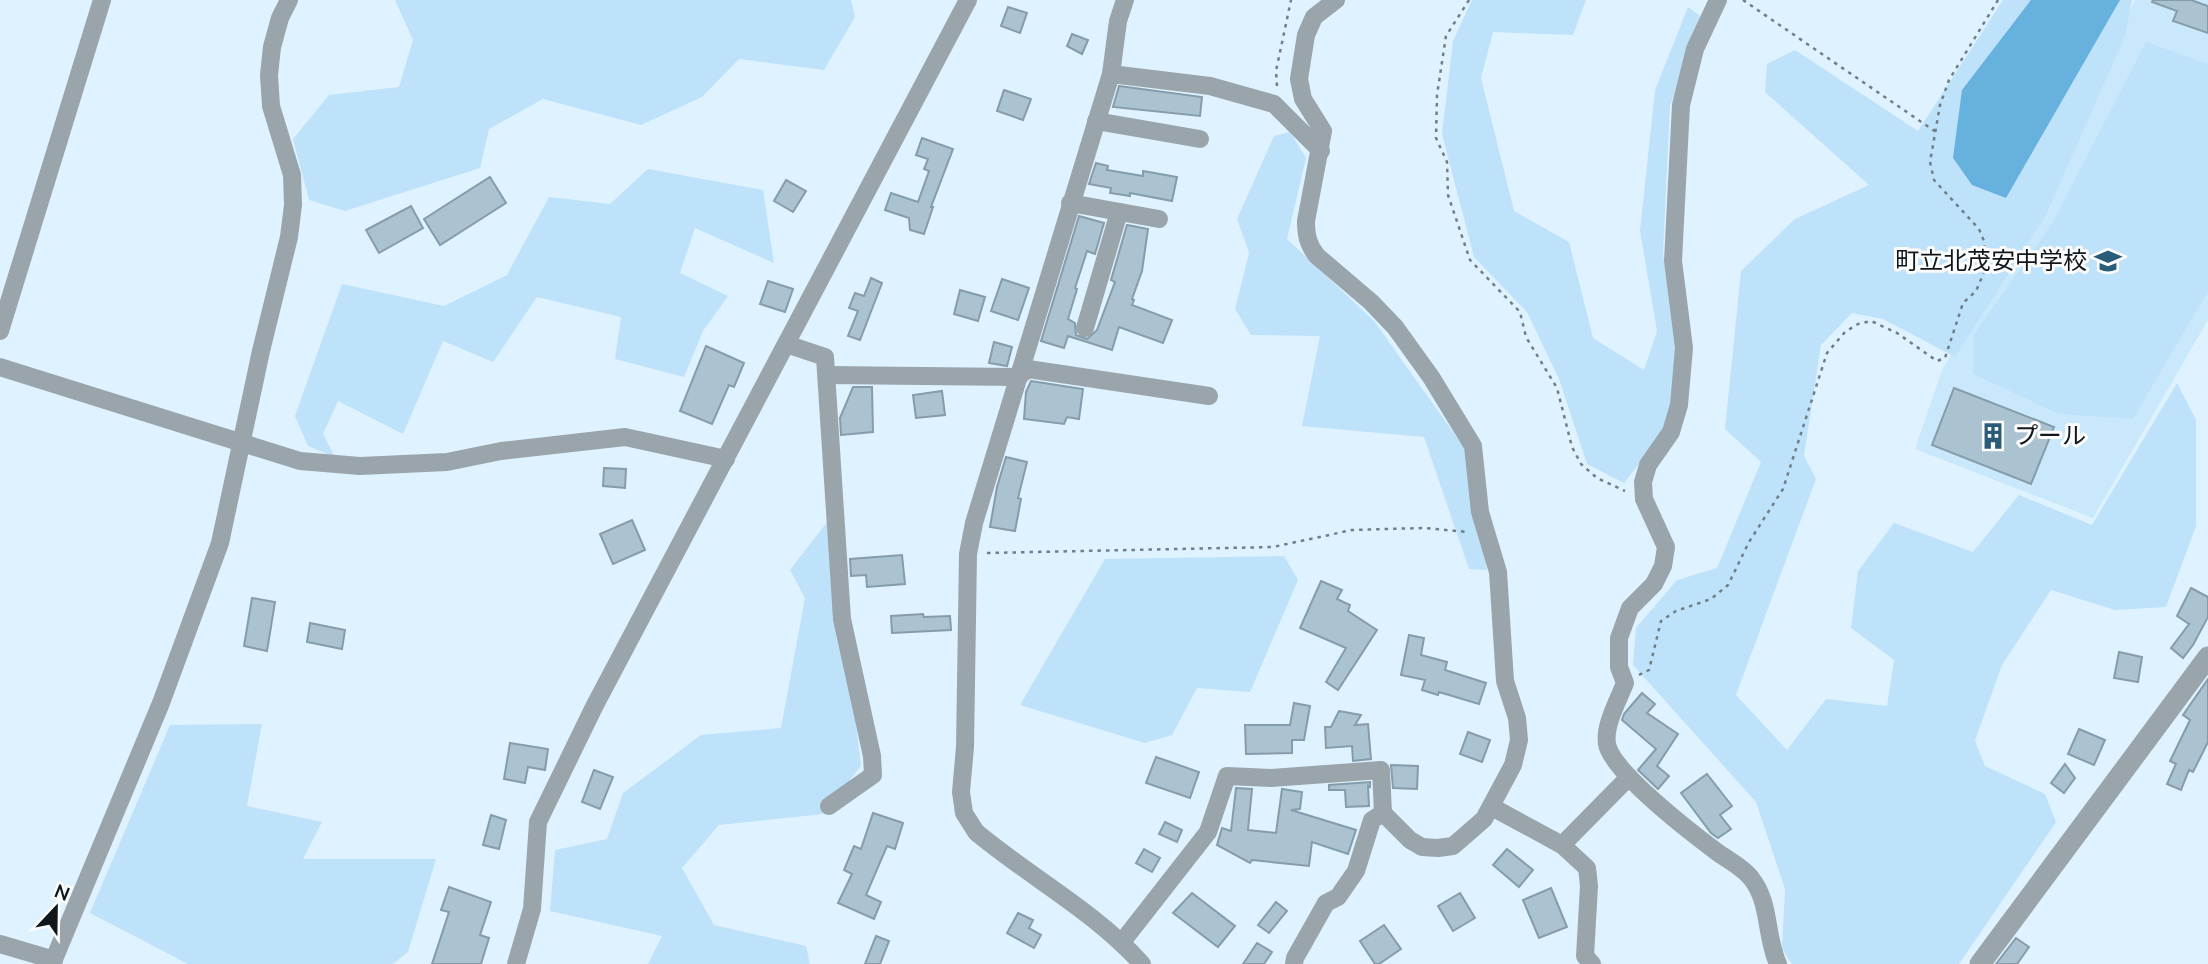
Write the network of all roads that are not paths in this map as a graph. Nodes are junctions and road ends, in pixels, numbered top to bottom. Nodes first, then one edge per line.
1 (102, 0) edge
2 (289, 0) edge
3 (968, 0) edge
4 (1125, 0) edge
5 (1336, 0) edge
6 (1718, 0) edge
7 (1111, 74) junction
8 (1096, 121) junction
9 (1200, 139) dead end
10 (1321, 150) junction
11 (1070, 203) junction
12 (1119, 212) junction
13 (1159, 219) dead end
14 (1085, 328) dead end
15 (0, 331) edge
16 (786, 344) junction
17 (0, 367) edge
18 (827, 375) junction
19 (1018, 377) junction
20 (1209, 396) dead end
21 (242, 442) junction
22 (726, 458) junction
23 (2208, 657) edge
24 (1629, 777) junction
25 (829, 806) dead end
26 (1492, 807) junction
27 (1383, 813) junction
28 (1562, 845) junction
29 (1122, 942) junction
30 (0, 944) edge
31 (53, 962) edge
32 (516, 964) edge
33 (1142, 964) edge
34 (1294, 964) edge
35 (1592, 964) edge
36 (1778, 964) edge
37 (1980, 964) edge

1 - 15 street
2 - 21 street
3 - 16 street
4 - 7 street
5 - 10 street
6 - 24 street
7 - 8 street
7 - 10 street
8 - 9 street
8 - 11 street
10 - 26 street
11 - 12 street
11 - 19 street
12 - 13 street
12 - 14 street
16 - 18 street
16 - 22 street
17 - 21 street
18 - 19 street
18 - 25 street
19 - 20 street
19 - 29 street
21 - 22 street
21 - 31 street
22 - 32 street
23 - 37 street
24 - 28 street
24 - 36 street
26 - 27 street
26 - 28 street
27 - 29 street
27 - 34 street
28 - 35 street
29 - 33 street
30 - 31 street

